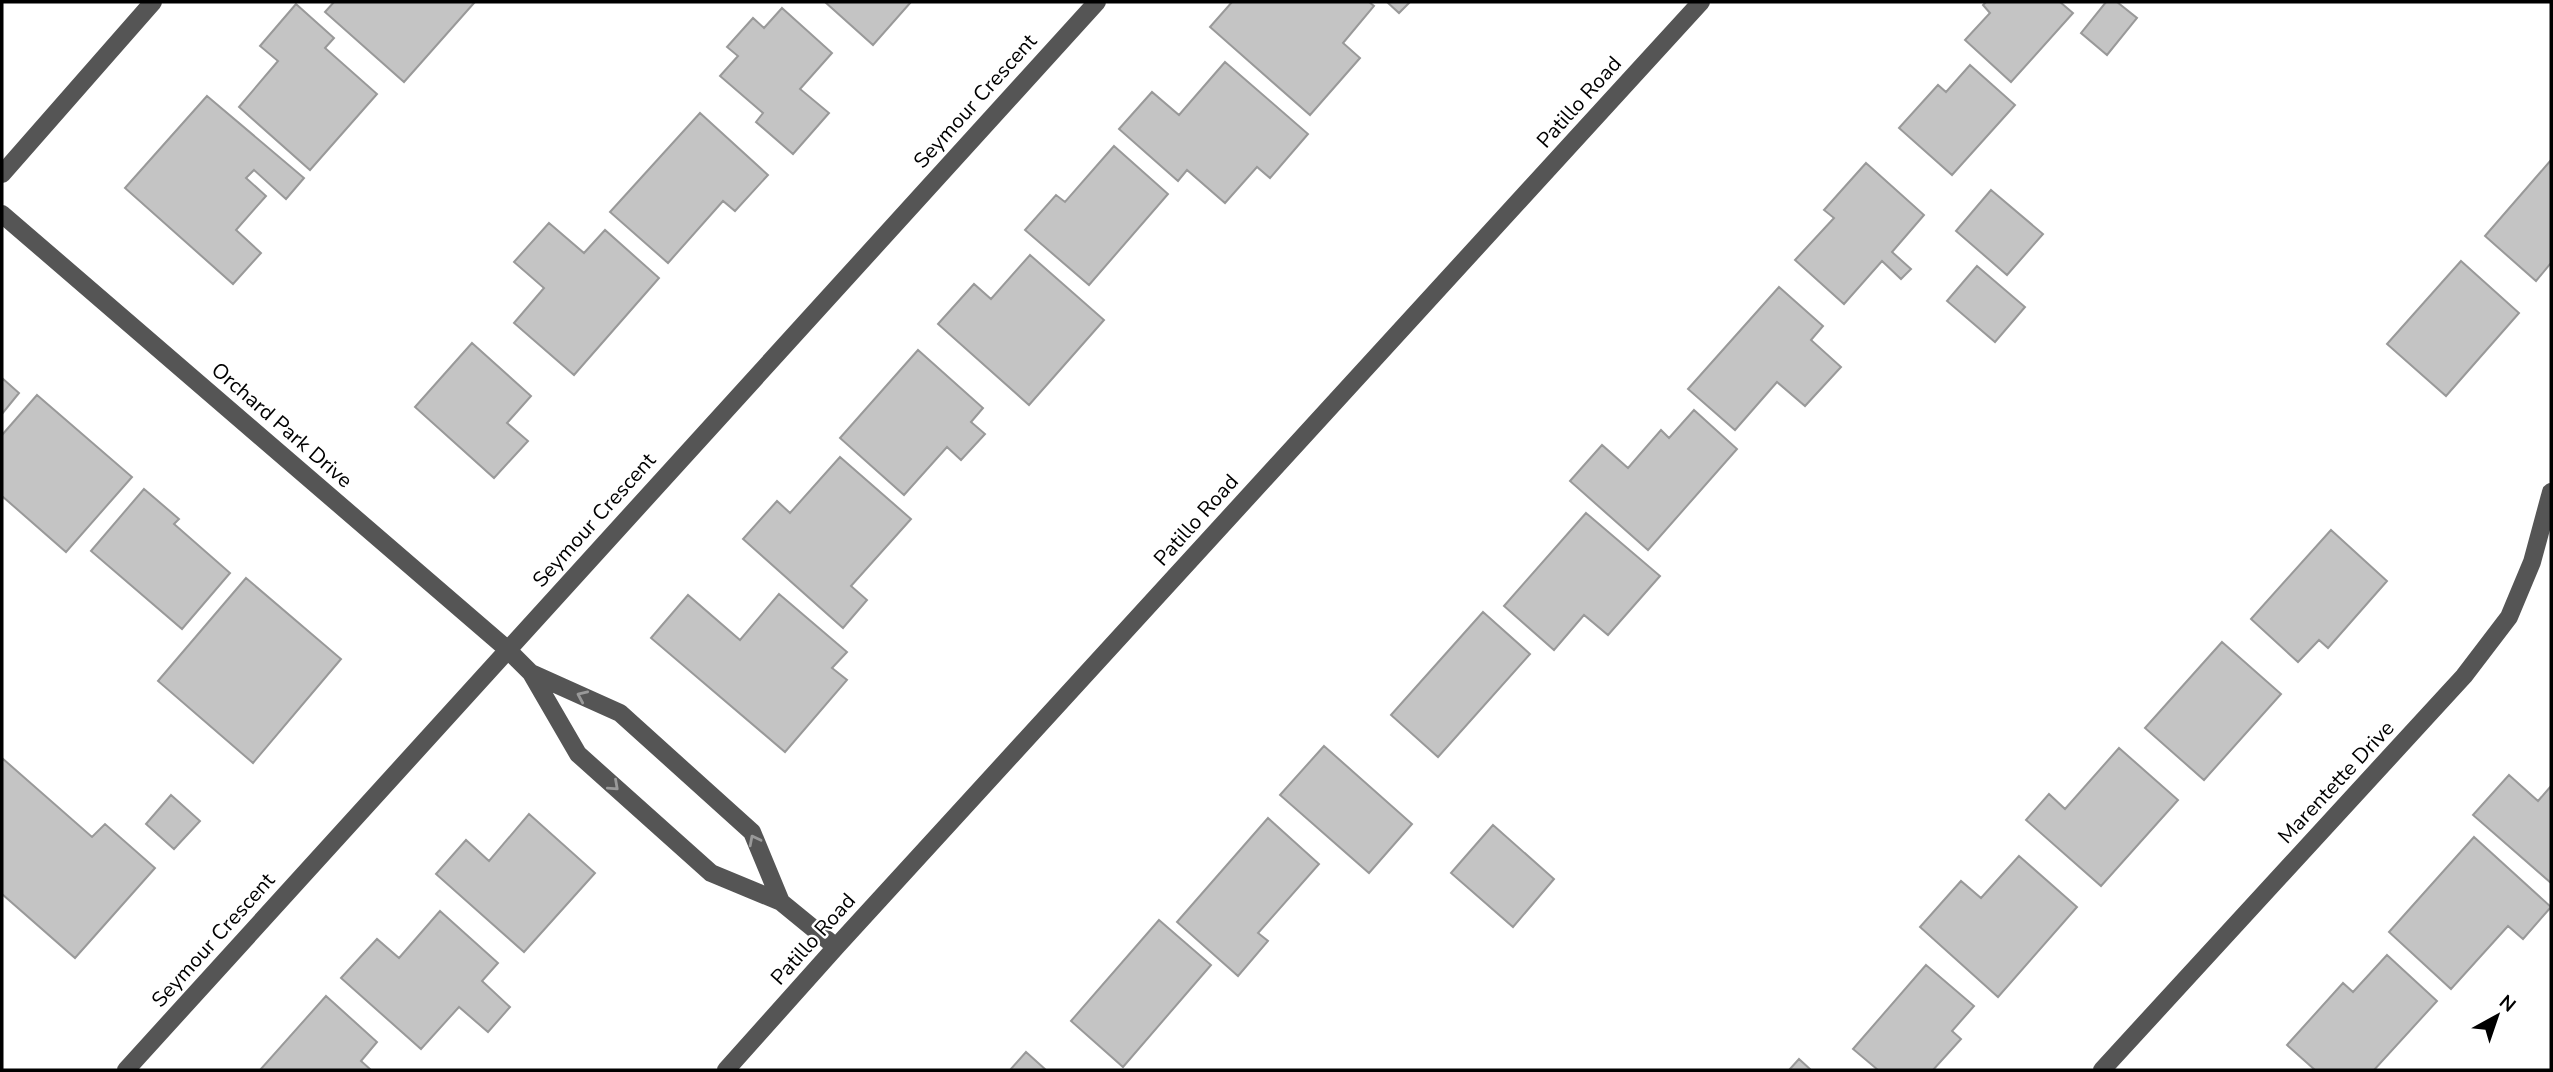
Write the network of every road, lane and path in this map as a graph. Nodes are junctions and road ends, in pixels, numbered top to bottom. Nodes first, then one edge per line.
1 (153, 2) edge
2 (1097, 2) edge
3 (1701, 2) edge
4 (2, 174) edge
5 (2, 214) edge
6 (2551, 492) edge
7 (507, 649) junction
8 (531, 673) junction
9 (781, 902) junction
10 (835, 947) junction
11 (125, 1070) edge
12 (726, 1070) edge
13 (2102, 1070) edge

1 - 4 street
2 - 7 street, Seymour Crescent
3 - 10 street, Patillo Road
5 - 7 street, Orchard Park Drive
6 - 13 street, Marentette Drive
7 - 8 street, Orchard Park Drive
7 - 11 street, Seymour Crescent
8 -> 9 street, Orchard Park Drive
9 -> 8 street, Orchard Park Drive
9 - 10 street, Orchard Park Drive
10 - 12 street, Patillo Road

